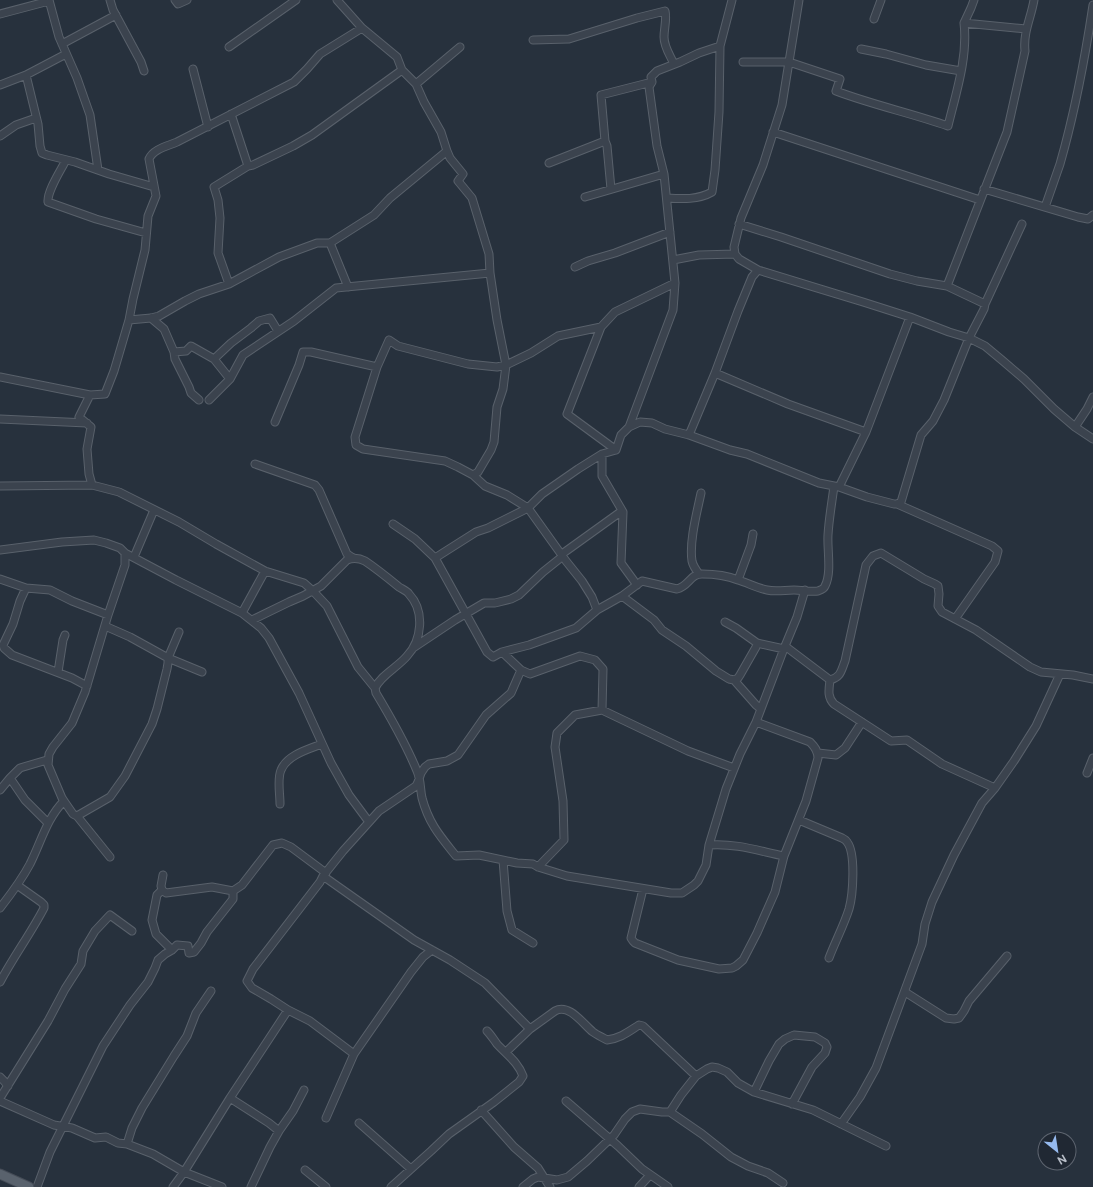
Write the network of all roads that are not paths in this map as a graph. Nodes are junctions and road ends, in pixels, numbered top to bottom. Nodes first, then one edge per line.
1 (110, 0) edge
2 (175, 0) edge
3 (187, 0) edge
4 (296, 0) edge
5 (337, 0) edge
6 (732, 0) edge
7 (799, 0) edge
8 (881, 0) edge
9 (974, 0) edge
10 (1034, 0) edge
11 (49, 1) edge
12 (1093, 5) edge
13 (0, 14) edge
14 (116, 15) junction
15 (874, 19) dead end
16 (964, 23) junction
17 (362, 28) junction
18 (1026, 29) junction
19 (533, 40) dead end
20 (62, 44) junction
21 (720, 46) junction
22 (229, 47) dead end
23 (460, 47) dead end
24 (862, 49) dead end
25 (66, 54) junction
26 (743, 62) dead end
27 (789, 62) junction
28 (674, 64) junction
29 (193, 69) dead end
30 (402, 70) junction
31 (961, 70) junction
32 (144, 71) dead end
33 (26, 75) junction
34 (652, 82) junction
35 (416, 84) junction
36 (0, 85) edge
37 (231, 114) junction
38 (36, 118) junction
39 (208, 126) junction
40 (773, 132) junction
41 (0, 136) edge
42 (605, 141) junction
43 (447, 151) junction
44 (66, 160) junction
45 (549, 163) dead end
46 (248, 166) junction
47 (98, 170) junction
48 (664, 174) junction
49 (154, 187) junction
50 (611, 189) junction
51 (984, 189) junction
52 (585, 198) dead end
53 (667, 198) junction
54 (980, 200) junction
55 (1045, 207) junction
56 (1093, 215) edge
57 (739, 224) junction
58 (1022, 224) dead end
59 (670, 232) junction
60 (146, 233) junction
61 (330, 243) junction
62 (735, 254) junction
63 (673, 260) junction
64 (575, 267) dead end
65 (758, 270) junction
66 (490, 273) junction
67 (675, 283) junction
68 (229, 284) junction
69 (947, 286) junction
70 (348, 287) junction
71 (985, 304) junction
72 (910, 317) junction
73 (151, 318) junction
74 (129, 320) junction
75 (601, 327) junction
76 (278, 331) junction
77 (969, 338) junction
78 (174, 352) junction
79 (214, 359) junction
80 (506, 365) junction
81 (378, 367) junction
82 (715, 374) junction
83 (0, 377) edge
84 (230, 379) junction
85 (90, 394) junction
86 (1093, 397) edge
87 (199, 400) dead end
88 (209, 400) dead end
89 (0, 420) edge
90 (275, 422) dead end
91 (87, 423) junction
92 (629, 426) junction
93 (1075, 427) junction
94 (866, 432) junction
95 (689, 435) junction
96 (1093, 439) edge
97 (616, 450) junction
98 (602, 454) junction
99 (255, 464) dead end
100 (473, 475) junction
101 (92, 485) junction
102 (0, 486) edge
103 (836, 487) junction
104 (701, 493) dead end
105 (897, 504) junction
106 (528, 508) junction
107 (154, 510) junction
108 (623, 512) junction
109 (393, 524) dead end
110 (752, 534) dead end
111 (0, 550) edge
112 (125, 553) junction
113 (563, 556) junction
114 (134, 558) junction
115 (353, 558) junction
116 (435, 558) junction
117 (265, 571) junction
118 (699, 574) junction
119 (0, 580) edge
120 (738, 580) junction
121 (637, 585) junction
122 (26, 588) junction
123 (805, 590) junction
124 (313, 591) junction
125 (622, 596) junction
126 (596, 610) junction
127 (242, 613) junction
128 (466, 613) junction
129 (108, 615) junction
130 (955, 619) junction
131 (252, 620) junction
132 (725, 622) dead end
133 (105, 626) junction
134 (179, 632) dead end
135 (65, 635) dead end
136 (757, 643) junction
137 (784, 647) junction
138 (413, 648) junction
139 (502, 652) junction
140 (168, 658) junction
141 (521, 670) junction
142 (58, 672) junction
143 (202, 672) dead end
144 (1060, 674) junction
145 (1093, 679) edge
146 (734, 680) junction
147 (830, 680) junction
148 (87, 686) junction
149 (375, 688) junction
150 (761, 709) junction
151 (602, 710) junction
152 (756, 722) junction
153 (862, 722) junction
154 (322, 744) junction
155 (818, 753) junction
156 (1093, 758) edge
157 (47, 760) junction
158 (734, 768) junction
159 (1087, 773) dead end
160 (10, 778) junction
161 (420, 778) junction
162 (995, 788) junction
163 (0, 790) edge
164 (64, 801) junction
165 (280, 804) dead end
166 (77, 816) junction
167 (799, 820) junction
168 (369, 822) junction
169 (48, 823) junction
170 (709, 845) junction
171 (784, 856) junction
172 (110, 857) dead end
173 (503, 860) junction
174 (538, 867) junction
175 (325, 874) junction
176 (163, 875) dead end
177 (17, 885) junction
178 (643, 889) junction
179 (162, 890) junction
180 (233, 891) junction
181 (0, 908) edge
182 (132, 931) dead end
183 (533, 943) dead end
184 (172, 950) junction
185 (432, 950) junction
186 (1007, 956) dead end
187 (828, 958) dead end
188 (0, 982) edge
189 (211, 992) dead end
190 (905, 992) junction
191 (288, 1010) junction
192 (530, 1029) junction
193 (488, 1031) dead end
194 (506, 1052) junction
195 (354, 1054) junction
196 (696, 1076) junction
197 (0, 1077) edge
198 (8, 1086) junction
199 (304, 1090) dead end
200 (754, 1092) junction
201 (230, 1098) junction
202 (0, 1099) edge
203 (566, 1101) dead end
204 (792, 1104) junction
205 (481, 1110) junction
206 (670, 1112) junction
207 (326, 1118) dead end
208 (359, 1123) dead end
209 (841, 1124) junction
210 (63, 1127) junction
211 (279, 1131) junction
212 (610, 1139) junction
213 (126, 1144) junction
214 (886, 1146) dead end
215 (411, 1169) junction
216 (305, 1170) dead end
217 (184, 1172) junction
218 (0, 1174) edge
219 (650, 1174) junction
220 (544, 1177) junction
221 (784, 1183) dead end
222 (23, 1186) edge
223 (37, 1187) edge
224 (173, 1187) edge
225 (222, 1187) edge
226 (251, 1187) edge
227 (326, 1187) edge
228 (391, 1187) edge
229 (523, 1187) edge
230 (550, 1187) edge
231 (639, 1187) edge
232 (668, 1187) edge

1 - 14 street
2 - 3 street
4 - 22 street
5 - 17 street
6 - 21 street
7 - 27 street
8 - 15 street
9 - 16 street
10 - 18 street
11 - 13 street
11 - 20 street
12 - 55 street
14 - 20 street
14 - 32 street
16 - 18 street
16 - 31 street
17 - 30 street
17 - 37 street
18 - 51 street
19 - 28 street
20 - 25 street
21 - 28 street
21 - 53 street
23 - 35 street
24 - 31 street
25 - 33 street
25 - 47 street
26 - 27 street
27 - 31 street
27 - 40 street
28 - 34 street
29 - 39 street
30 - 35 street
30 - 46 street
33 - 36 street
33 - 38 street
34 - 42 street
34 - 48 street
35 - 43 street
37 - 39 street
37 - 46 street
38 - 41 street
38 - 44 street
39 - 49 street
40 - 54 street
40 - 57 street
42 - 45 street
42 - 50 street
43 - 61 street
43 - 66 street
44 - 47 street
44 - 60 street
46 - 68 street
47 - 49 street
48 - 50 street
48 - 53 street
49 - 60 street
50 - 52 street
51 - 54 street
51 - 55 street
53 - 59 street
54 - 69 street
55 - 56 street
57 - 62 street
57 - 69 street
58 - 71 street
59 - 63 street
59 - 64 street
60 - 74 street
61 - 68 street
61 - 70 street
62 - 63 street
62 - 65 street
63 - 67 street
65 - 72 street
65 - 82 street
66 - 70 street
66 - 80 street
67 - 75 street
67 - 92 street
68 - 73 street
69 - 71 street
70 - 76 street
71 - 77 street
72 - 77 street
72 - 94 street
73 - 74 street
73 - 78 street
74 - 85 street
75 - 80 street
75 - 97 street
76 - 79 street
76 - 84 street
77 - 93 street
77 - 105 street
78 - 79 street
78 - 87 street
79 - 84 street
80 - 81 street
80 - 100 street
81 - 90 street
81 - 100 street
82 - 94 street
82 - 95 street
83 - 85 street
84 - 88 street
85 - 91 street
86 - 93 street
89 - 91 street
91 - 101 street
92 - 95 street
92 - 97 street
93 - 96 street
94 - 103 street
95 - 103 street
97 - 98 street
98 - 106 street
98 - 108 street
99 - 115 street
100 - 106 street
101 - 102 street
101 - 107 street
103 - 105 street
103 - 123 street
104 - 118 street
105 - 130 street
106 - 113 street
106 - 116 street
107 - 114 street
107 - 117 street
108 - 113 street
108 - 121 street
109 - 116 street
110 - 120 street
111 - 112 street
112 - 114 street
112 - 129 street
113 - 126 street
113 - 128 street
114 - 127 street
115 - 124 street
115 - 138 street
116 - 128 street
117 - 124 street
117 - 127 street
118 - 120 street
118 - 121 street
119 - 122 street
120 - 123 street
121 - 125 street
122 - 129 street
122 - 142 street
123 - 137 street
124 - 131 street
124 - 149 street
125 - 126 street
125 - 146 street
126 - 139 street
127 - 131 street
128 - 138 street
128 - 139 street
129 - 133 street
130 - 144 street
130 - 147 street
131 - 154 street
132 - 136 street
133 - 140 street
133 - 148 street
134 - 140 street
135 - 142 street
136 - 137 street
136 - 146 street
137 - 147 street
137 - 150 street
138 - 149 street
139 - 141 street
140 - 143 street
140 - 166 street
141 - 151 street
141 - 161 street
142 - 148 street
144 - 145 street
144 - 162 street
146 - 150 street
147 - 153 street
148 - 157 street
149 - 161 street
150 - 152 street
151 - 158 street
151 - 174 street
152 - 155 street
152 - 158 street
153 - 155 street
153 - 162 street
154 - 165 street
154 - 168 street
155 - 167 street
156 - 159 street
157 - 160 street
157 - 164 street
158 - 170 street
160 - 163 street
160 - 169 street
161 - 168 street
161 - 173 street
162 - 190 street
164 - 166 street
164 - 169 street
166 - 172 street
167 - 171 street
167 - 187 street
168 - 175 street
169 - 177 street
170 - 171 street
170 - 178 street
171 - 178 street
173 - 174 street
173 - 183 street
174 - 178 street
175 - 180 street
175 - 185 street
175 - 191 street
176 - 179 street
177 - 181 street
177 - 188 street
179 - 180 street
179 - 184 street
180 - 184 street
182 - 198 street
184 - 210 street
185 - 192 street
185 - 195 street
186 - 190 street
189 - 213 street
190 - 209 street
191 - 195 street
191 - 201 street
192 - 194 street
192 - 196 street
193 - 194 street
194 - 205 street
195 - 207 street
196 - 200 street
196 - 206 street
197 - 198 street
198 - 202 street
199 - 211 street
200 - 204 street
200 - 204 street
201 - 211 street
201 - 217 street
202 - 210 street
203 - 212 street
204 - 209 street
205 - 215 street
205 - 220 street
206 - 212 street
206 - 221 street
208 - 215 street
209 - 214 street
210 - 213 street
210 - 223 street
211 - 226 street
212 - 219 street
212 - 220 street
213 - 217 street
215 - 228 street
216 - 227 street
217 - 224 street
217 - 225 street
218 - 222 main road
219 - 231 street
219 - 232 street
220 - 229 street
220 - 230 street

